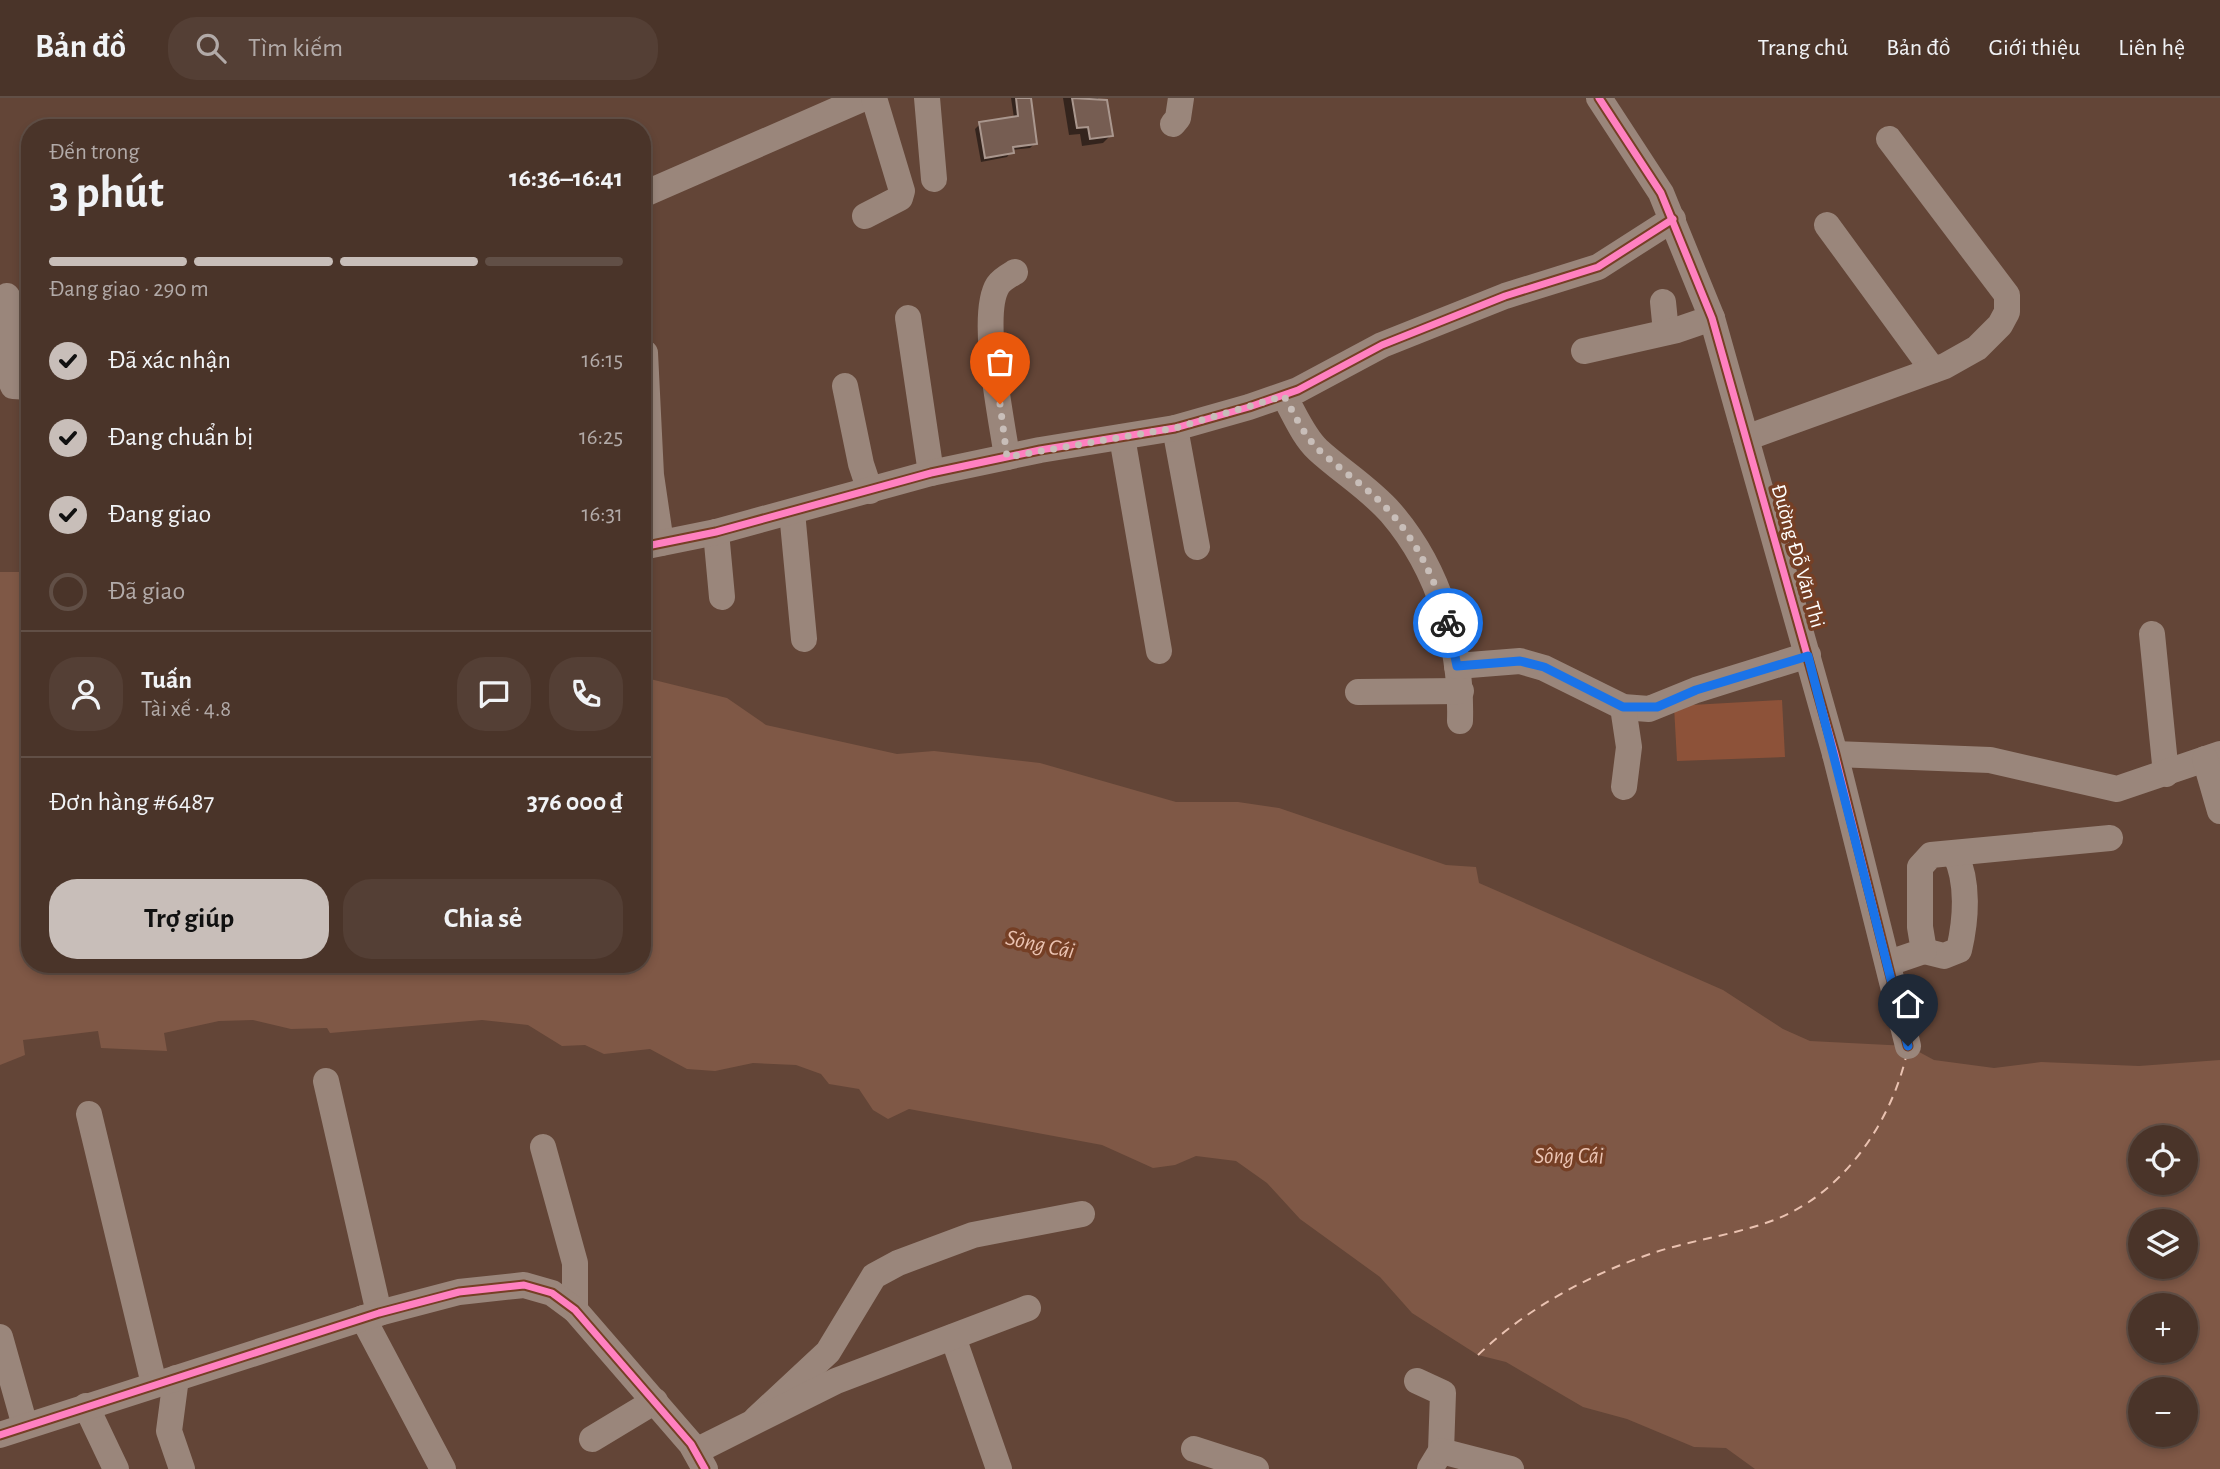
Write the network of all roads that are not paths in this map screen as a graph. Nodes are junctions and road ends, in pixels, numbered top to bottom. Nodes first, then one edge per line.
1 (863, 98) edge
2 (874, 98) edge
3 (927, 98) edge
4 (1181, 98) edge
5 (1599, 98) edge
6 (1173, 124) dead end
7 (1889, 139) dead end
8 (933, 179) dead end
9 (651, 191) edge
10 (864, 216) dead end
11 (1673, 219) junction
12 (1827, 225) dead end
13 (1015, 272) dead end
14 (12, 297) edge
15 (1663, 302) dead end
16 (908, 318) dead end
17 (1712, 318) junction
18 (1666, 332) junction
19 (1584, 351) dead end
20 (1933, 370) junction
21 (21, 386) edge
22 (845, 386) dead end
23 (1284, 396) junction
24 (1175, 428) junction
25 (1122, 437) junction
26 (1746, 438) junction
27 (1007, 457) junction
28 (931, 473) junction
29 (651, 475) edge
30 (870, 491) junction
31 (792, 512) junction
32 (716, 532) junction
33 (652, 545) edge
34 (1197, 547) dead end
35 (722, 597) dead end
36 (2152, 634) dead end
37 (804, 639) dead end
38 (1159, 651) dead end
39 (1808, 656) junction
40 (1459, 678) junction
41 (1358, 692) dead end
42 (1623, 707) junction
43 (1657, 707) junction
44 (1460, 721) dead end
45 (1628, 736) junction
46 (1835, 754) junction
47 (2213, 756) edge
48 (2166, 774) junction
49 (1624, 787) dead end
50 (2220, 811) edge
51 (2110, 838) dead end
52 (1955, 854) junction
53 (1924, 951) junction
54 (1889, 963) junction
55 (1908, 1046) dead end
56 (326, 1081) dead end
57 (89, 1114) dead end
58 (542, 1147) dead end
59 (1082, 1214) dead end
60 (1028, 1308) dead end
61 (575, 1310) junction
62 (371, 1315) junction
63 (0, 1337) edge
64 (953, 1337) junction
65 (165, 1381) junction
66 (1417, 1381) dead end
67 (655, 1401) junction
68 (86, 1406) junction
69 (756, 1419) junction
70 (12, 1430) edge
71 (592, 1439) dead end
72 (1194, 1449) dead end
73 (700, 1460) edge
74 (1436, 1460) edge
75 (116, 1469) edge
76 (182, 1469) edge
77 (443, 1469) edge
78 (999, 1469) edge
79 (1256, 1469) edge
80 (1511, 1469) edge

1 - 9 street
2 - 10 street
3 - 8 street
4 - 6 street
5 - 11 street, Đường Đỗ Văn Thi
7 - 20 street
11 - 17 street, Đường Đỗ Văn Thi
11 - 23 street
12 - 20 street
13 - 27 street
14 - 21 street
15 - 18 street
16 - 28 street
17 - 18 street
17 - 26 street, Đường Đỗ Văn Thi
18 - 19 street
20 - 26 street
22 - 30 street
23 - 24 street
23 - 40 street
24 - 25 street
24 - 34 street
25 - 27 street
25 - 38 street
26 - 39 street, Đường Đỗ Văn Thi
27 - 28 street
28 - 30 street
29 - 33 street
30 - 31 street
31 - 32 street
31 - 37 street
32 - 33 street
32 - 35 street
36 - 48 street
39 - 43 street
39 - 46 street, Đường Đỗ Văn Thi
40 - 41 street
40 - 42 street
40 - 44 street
42 - 43 street
42 - 45 street
43 - 45 street
45 - 49 street
46 - 48 street
46 - 54 street, Đường Đỗ Văn Thi
47 - 48 street
47 - 50 street
51 - 52 street
52 - 53 street
52 - 53 street
53 - 54 street
54 - 55 street, Đường Đỗ Văn Thi
56 - 62 street
57 - 65 street
58 - 61 street
59 - 69 street
60 - 64 street
61 - 62 street
61 - 67 street
62 - 65 street
62 - 77 street
63 - 70 street
64 - 69 street
64 - 78 street
65 - 68 street
65 - 76 street
66 - 74 street
67 - 71 street
67 - 73 street
68 - 70 street
68 - 75 street
69 - 73 street
72 - 79 street
74 - 80 street

